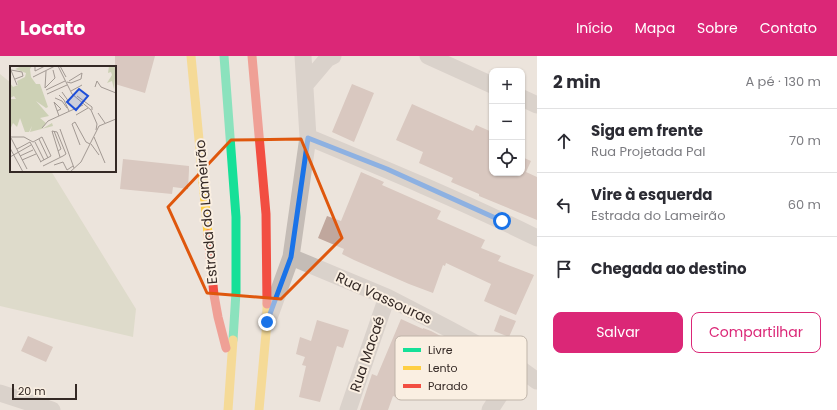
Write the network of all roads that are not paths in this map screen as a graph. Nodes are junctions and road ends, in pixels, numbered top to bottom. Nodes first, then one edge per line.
1 (191, 56) edge
2 (224, 56) edge
3 (252, 56) edge
4 (303, 56) edge
5 (333, 56) edge
6 (428, 56) edge
7 (489, 84) edge
8 (305, 85) junction
9 (525, 99) edge
10 (537, 105) edge
11 (308, 138) junction
12 (537, 238) edge
13 (291, 257) junction
14 (387, 297) junction
15 (267, 322) junction
16 (462, 336) edge
17 (231, 367) junction
18 (527, 374) edge
19 (537, 381) edge
20 (0, 393) edge
21 (497, 400) edge
22 (52, 410) edge
23 (228, 410) edge
24 (259, 410) edge
25 (348, 410) edge
26 (490, 410) edge

1 - 17 main road, Estrada do Lameirão
2 - 17 main road, Estrada do Lameirão
3 - 15 main road
4 - 8 street
5 - 8 street
6 - 7 street
8 - 11 street
9 - 10 street
11 - 12 street
11 - 13 street
13 - 14 street, Rua Vassouras
13 - 15 street
14 - 16 street, Rua Vassouras
14 - 25 street, Rua Macaé
15 - 24 main road
17 - 23 main road, Estrada do Lameirão
18 - 19 street, Rua Vassouras
20 - 22 street
21 - 26 street

